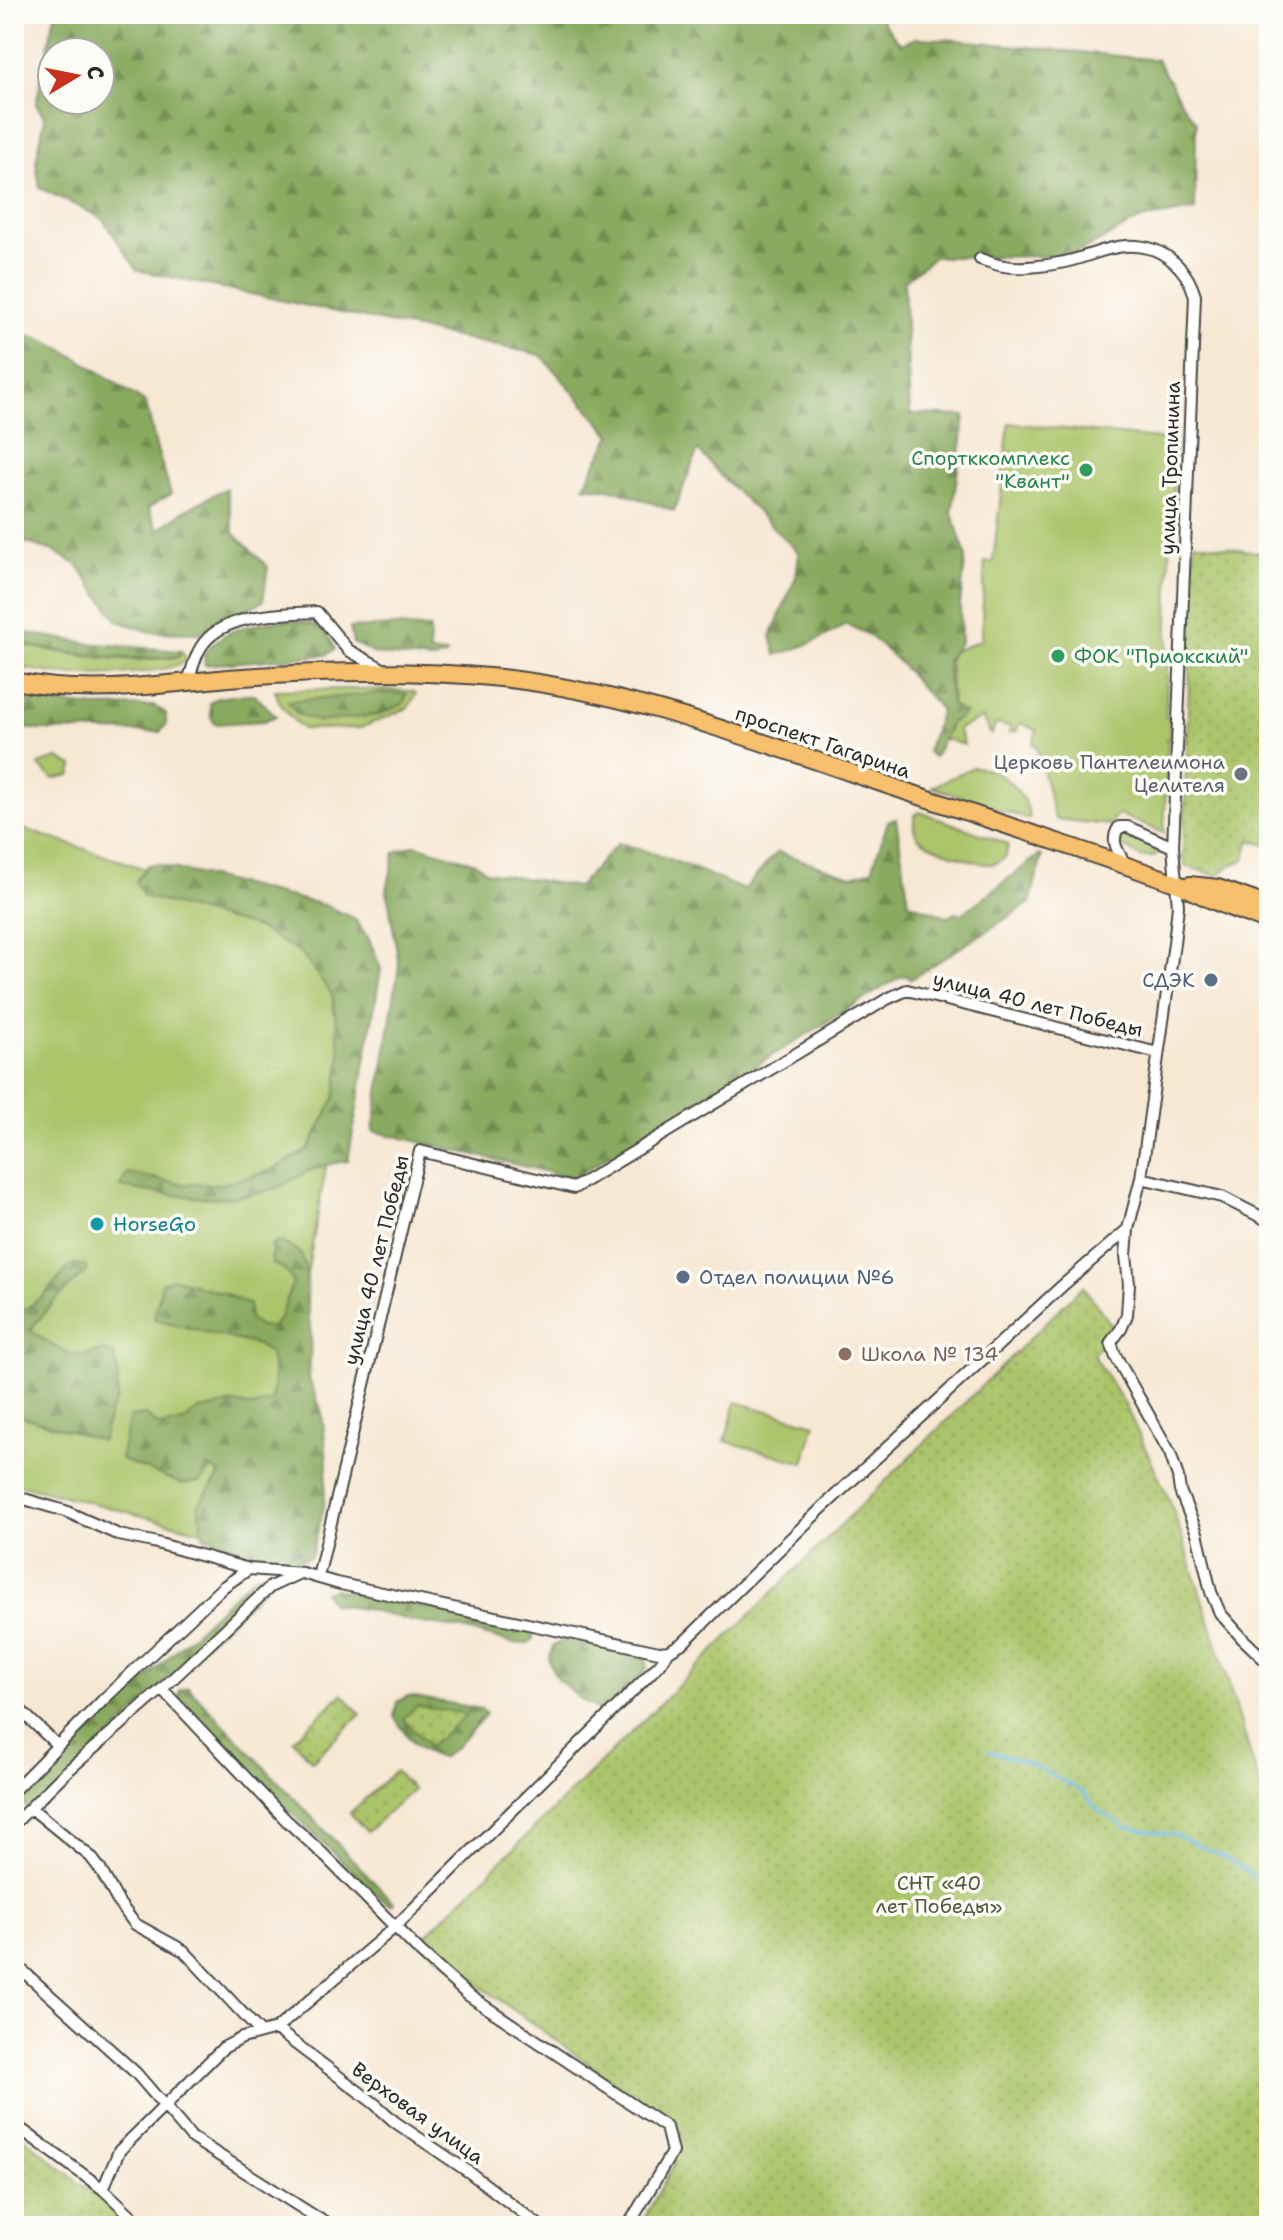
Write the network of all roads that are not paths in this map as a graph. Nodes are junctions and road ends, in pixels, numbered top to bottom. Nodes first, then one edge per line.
1 (980, 259) dead end
2 (390, 673) junction
3 (14, 681) edge
4 (188, 682) junction
5 (1173, 847) junction
6 (1126, 867) junction
7 (1177, 883) junction
8 (1269, 906) edge
9 (1269, 922) edge
10 (1158, 1053) junction
11 (1141, 1178) junction
12 (1269, 1221) edge
13 (1128, 1229) junction
14 (14, 1496) edge
15 (249, 1569) junction
16 (302, 1573) junction
17 (318, 1577) junction
18 (669, 1651) junction
19 (1269, 1664) edge
20 (162, 1689) junction
21 (14, 1704) edge
22 (58, 1746) junction
23 (14, 1790) edge
24 (31, 1808) junction
25 (14, 1824) edge
26 (395, 1927) junction
27 (14, 1963) edge
28 (276, 2029) junction
29 (261, 2033) junction
30 (164, 2107) junction
31 (14, 2124) edge
32 (103, 2189) junction
33 (142, 2226) edge
34 (330, 2226) edge
35 (540, 2226) edge
36 (628, 2226) edge

1 - 5 street, улица Тропинина
2 - 4 main road, проспект Гагарина
2 - 4 street
2 - 6 main road, проспект Гагарина
3 - 4 main road, проспект Гагарина
5 - 6 street
5 - 7 street, улица Тропинина
6 - 7 main road, проспект Гагарина
7 - 8 main road, проспект Гагарина
7 - 9 main road, проспект Гагарина
7 - 10 street, улица Тропинина
10 - 11 street, улица Тропинина
10 - 17 street, улица 40 лет Победы
11 - 12 street
11 - 13 street, улица Тропинина
13 - 18 street
13 - 19 street, улица Тропинина
14 - 15 street
15 - 16 street
15 - 22 street
16 - 17 street
16 - 20 street
17 - 18 street
18 - 26 street
20 - 24 street
20 - 26 street
21 - 22 street
22 - 23 street
24 - 25 street
24 - 29 street
26 - 28 street
26 - 36 street
27 - 30 street
28 - 29 street
28 - 35 street, Верховая улица
29 - 30 street
30 - 32 street
30 - 34 street
31 - 32 street
32 - 33 street

